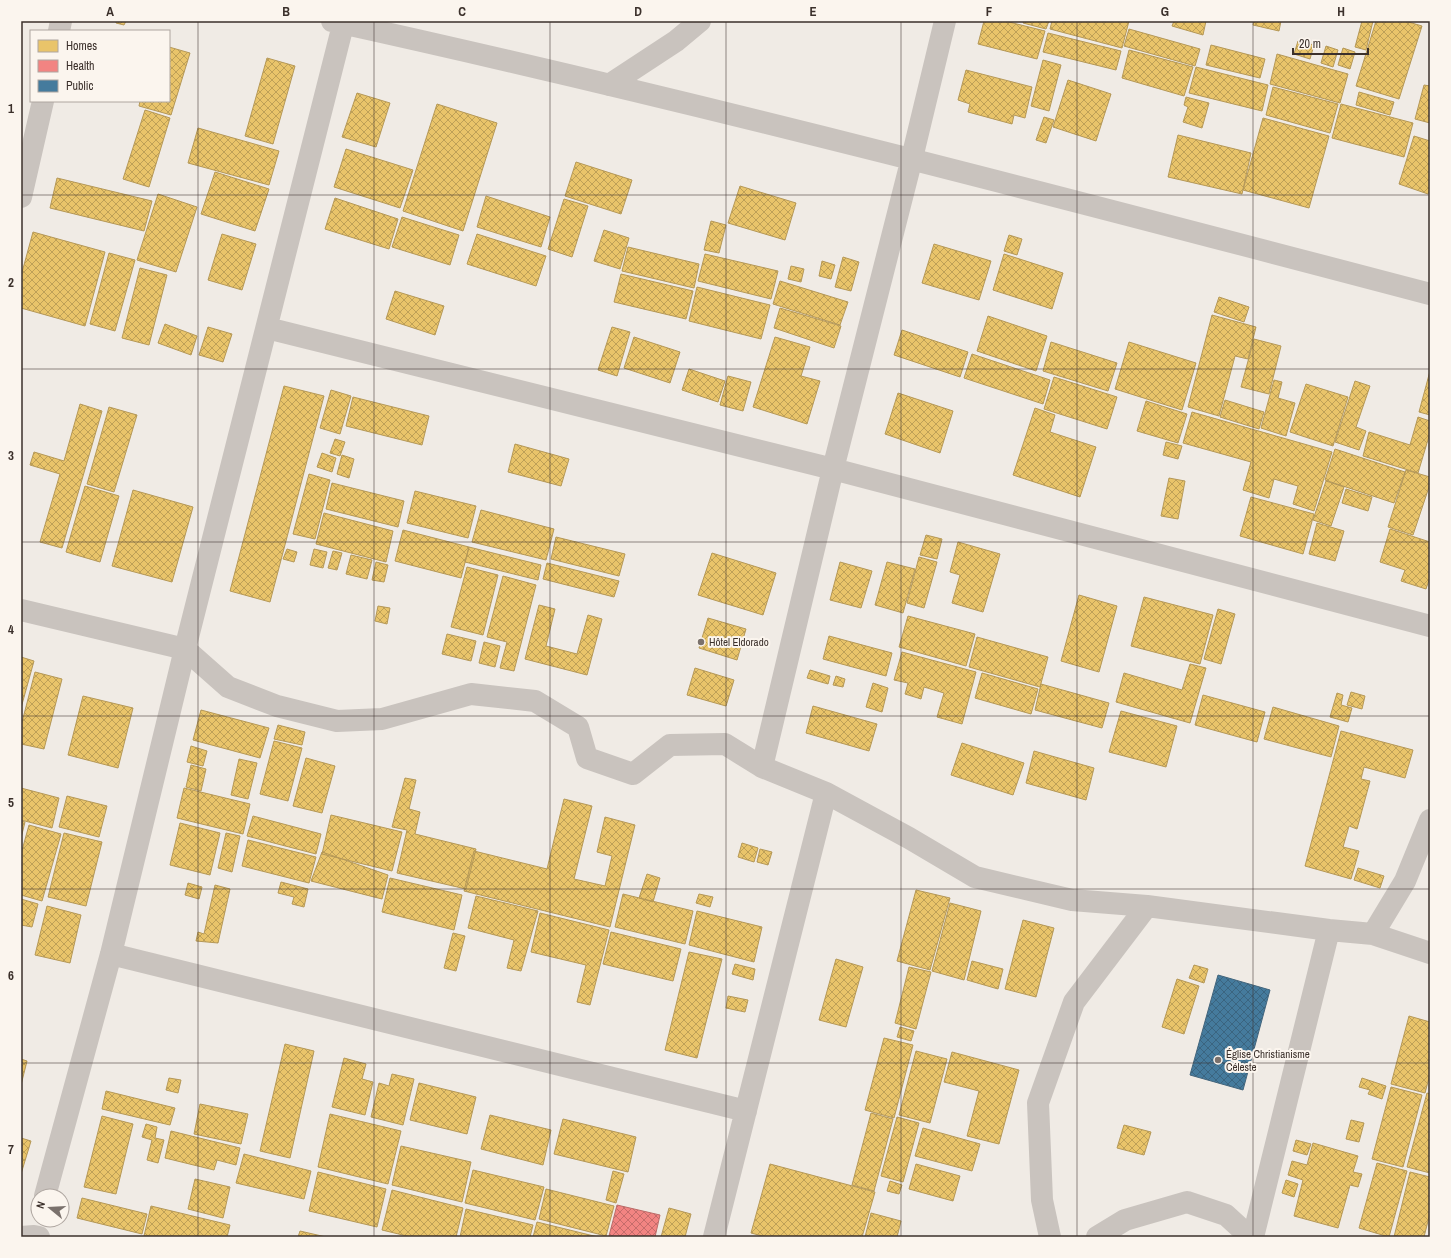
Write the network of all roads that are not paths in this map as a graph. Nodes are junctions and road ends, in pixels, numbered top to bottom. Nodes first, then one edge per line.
1 (700, 21) edge
2 (945, 21) edge
3 (340, 22) edge
4 (609, 84) junction
5 (43, 102) edge
6 (912, 158) junction
7 (21, 197) edge
8 (1430, 294) edge
9 (267, 328) junction
10 (833, 469) junction
11 (21, 610) edge
12 (1430, 626) edge
13 (185, 649) junction
14 (762, 767) junction
15 (826, 793) junction
16 (1430, 820) edge
17 (1147, 906) junction
18 (1329, 930) junction
19 (1373, 934) junction
20 (1430, 953) edge
21 (111, 954) junction
22 (746, 1111) junction
23 (47, 1188) edge
24 (714, 1237) edge
25 (1050, 1237) edge
26 (1098, 1237) edge
27 (1250, 1237) edge
28 (1253, 1237) edge

1 - 4 street
2 - 6 street
3 - 4 street
3 - 9 street
4 - 6 street
5 - 7 street
6 - 8 street
6 - 10 street
9 - 10 street
9 - 13 street
10 - 12 street
10 - 14 street
11 - 13 street
13 - 14 street
13 - 21 street
14 - 15 street
15 - 17 street
15 - 22 street
16 - 19 street
17 - 18 street
17 - 25 street
18 - 19 street
18 - 28 street
19 - 20 street
21 - 22 street
21 - 23 street
22 - 24 street
26 - 27 street

